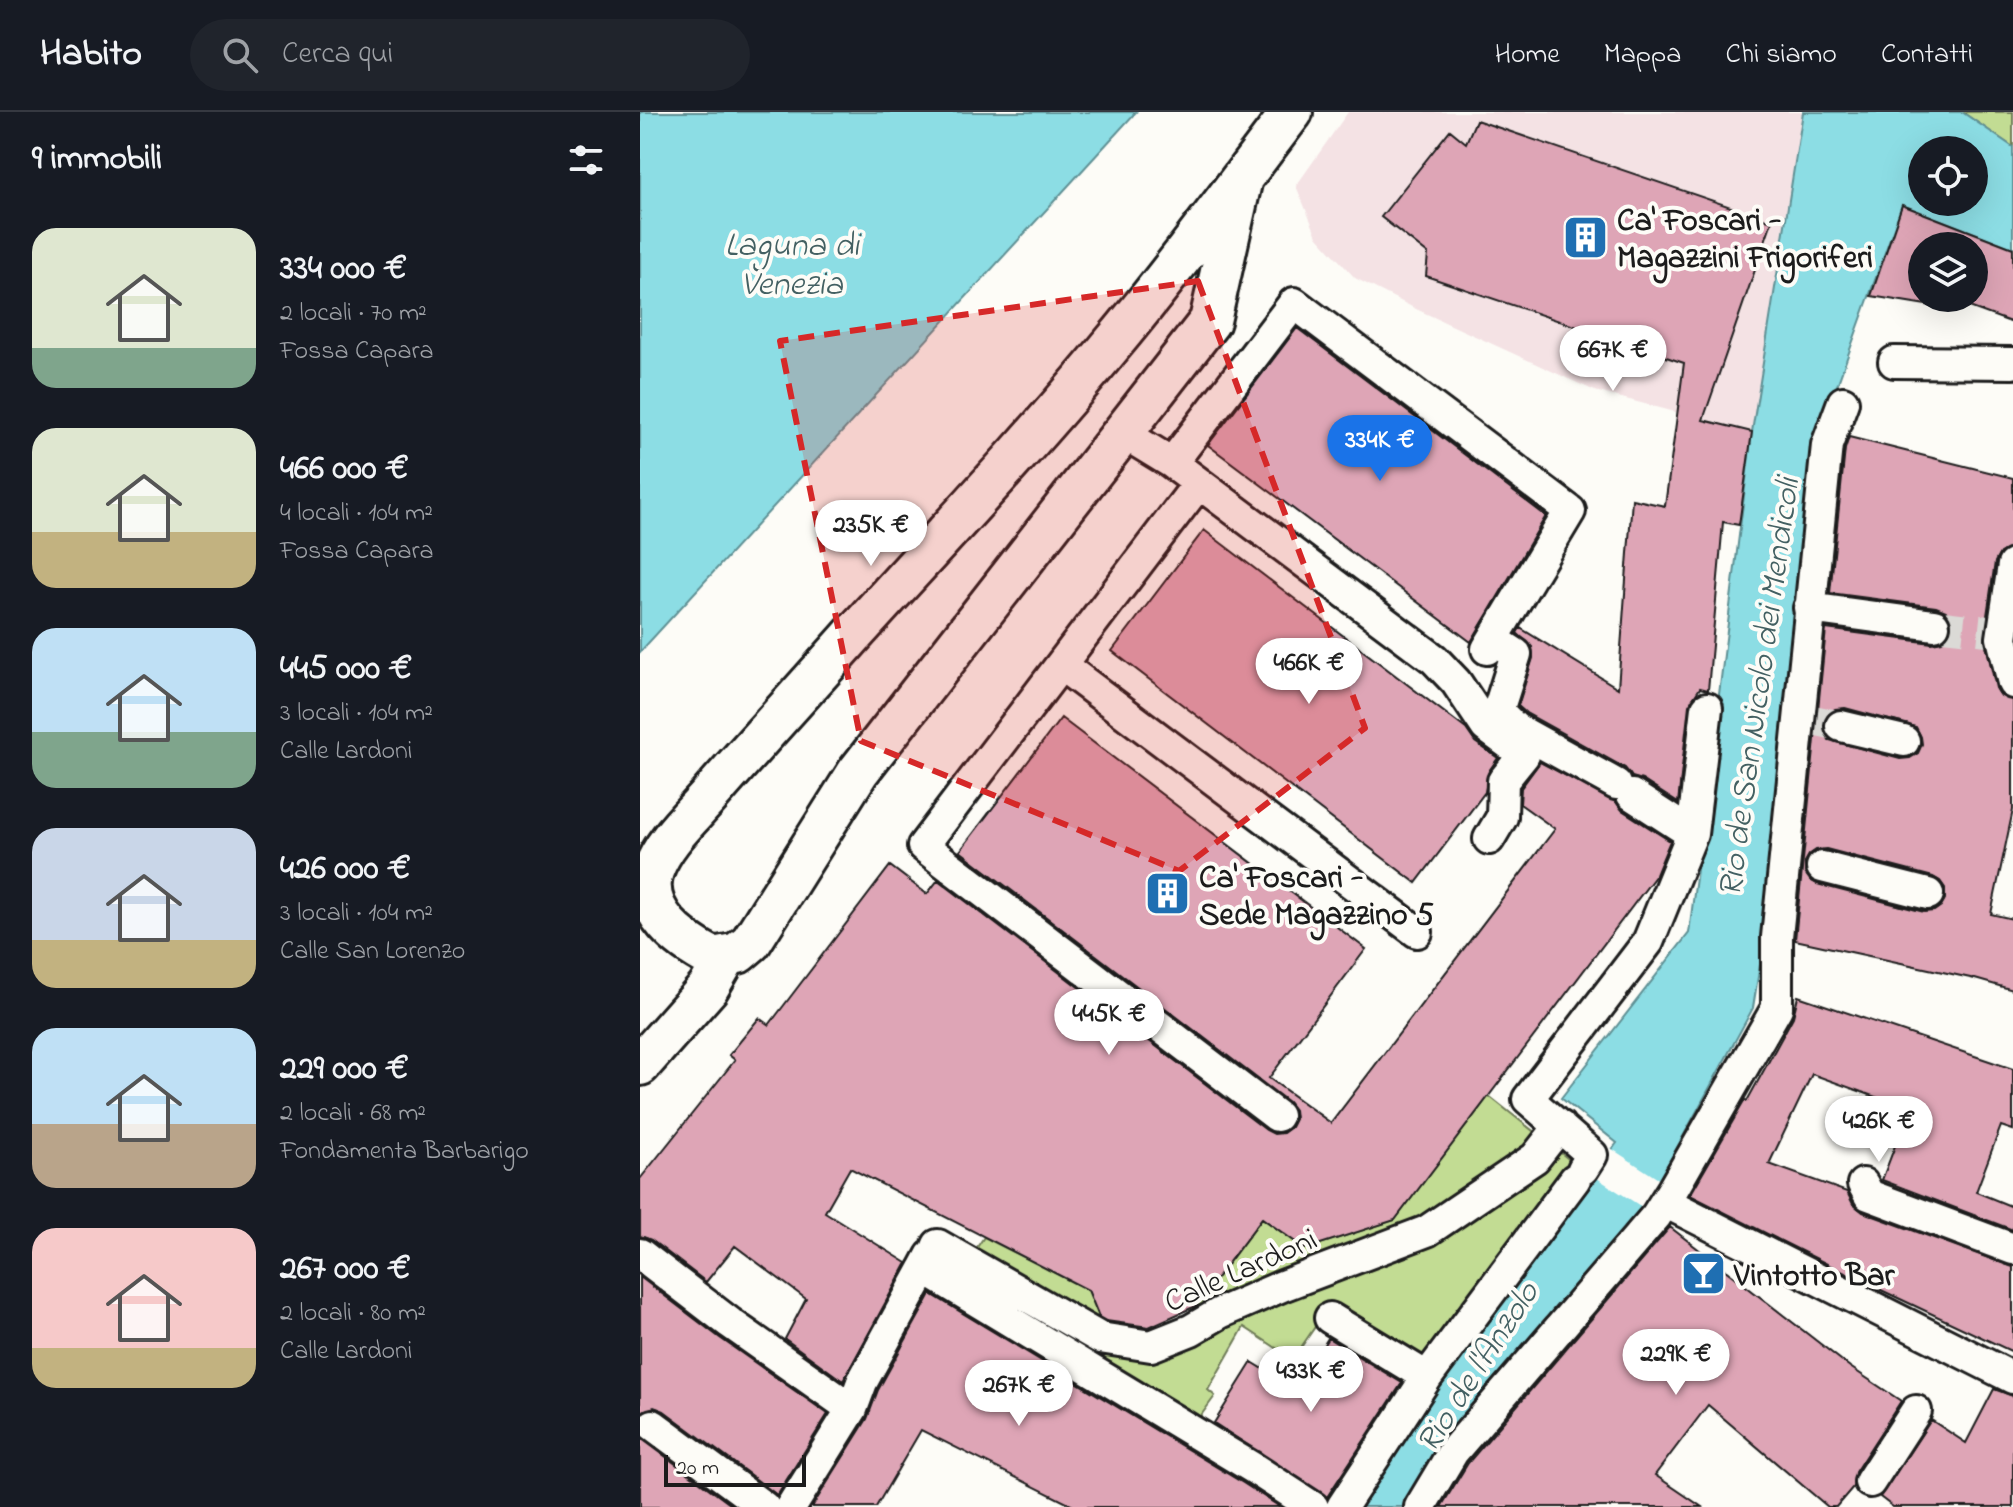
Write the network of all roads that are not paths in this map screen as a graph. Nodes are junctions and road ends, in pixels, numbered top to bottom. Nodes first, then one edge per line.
1 (1292, 112) edge
2 (1242, 178) junction
3 (1894, 362) dead end
4 (2013, 363) edge
5 (1843, 402) dead end
6 (1123, 433) junction
7 (1172, 463) junction
8 (1199, 483) junction
9 (2013, 565) edge
10 (1809, 608) junction
11 (1934, 625) tunnel mouth
12 (1488, 647) junction
13 (1061, 665) junction
14 (2013, 683) edge
15 (1464, 694) junction
16 (1707, 708) dead end
17 (1841, 726) tunnel mouth
18 (1904, 741) dead end
19 (1692, 834) junction
20 (1489, 839) dead end
21 (1800, 861) junction
22 (1928, 894) dead end
23 (1417, 932) dead end
24 (726, 957) junction
25 (640, 1065) edge
26 (1277, 1116) dead end
27 (1560, 1126) junction
28 (1863, 1184) dead end
29 (1665, 1202) junction
30 (2013, 1249) edge
31 (640, 1254) edge
32 (1330, 1318) dead end
33 (1079, 1349) junction
34 (1427, 1377) junction
35 (2013, 1378) edge
36 (852, 1409) junction
37 (1916, 1411) dead end
38 (653, 1425) dead end
39 (1870, 1482) dead end
40 (758, 1506) edge
41 (791, 1507) edge
42 (1313, 1507) edge
43 (1342, 1507) edge
44 (1420, 1507) edge

1 - 2 street
2 - 6 street
2 - 24 street
3 - 4 street
5 - 10 street
6 - 7 street
6 - 24 street
7 - 8 street
7 - 12 street
8 - 13 street
8 - 15 street
9 - 14 street
10 - 11 street
10 - 21 street
12 - 15 street
12 - 19 street
13 - 23 street
13 - 26 street
15 - 20 street
16 - 19 street
17 - 18 street
19 - 27 street
21 - 22 street
21 - 29 street
24 - 25 street
27 - 33 street, Calle Lardoni
27 - 34 street
28 - 30 street
29 - 35 street
29 - 44 street
31 - 36 street
32 - 34 street
33 - 36 street, Calle Lardoni
33 - 42 street, Calle Lardoni
34 - 43 street
36 - 41 street
37 - 39 street
38 - 40 street

